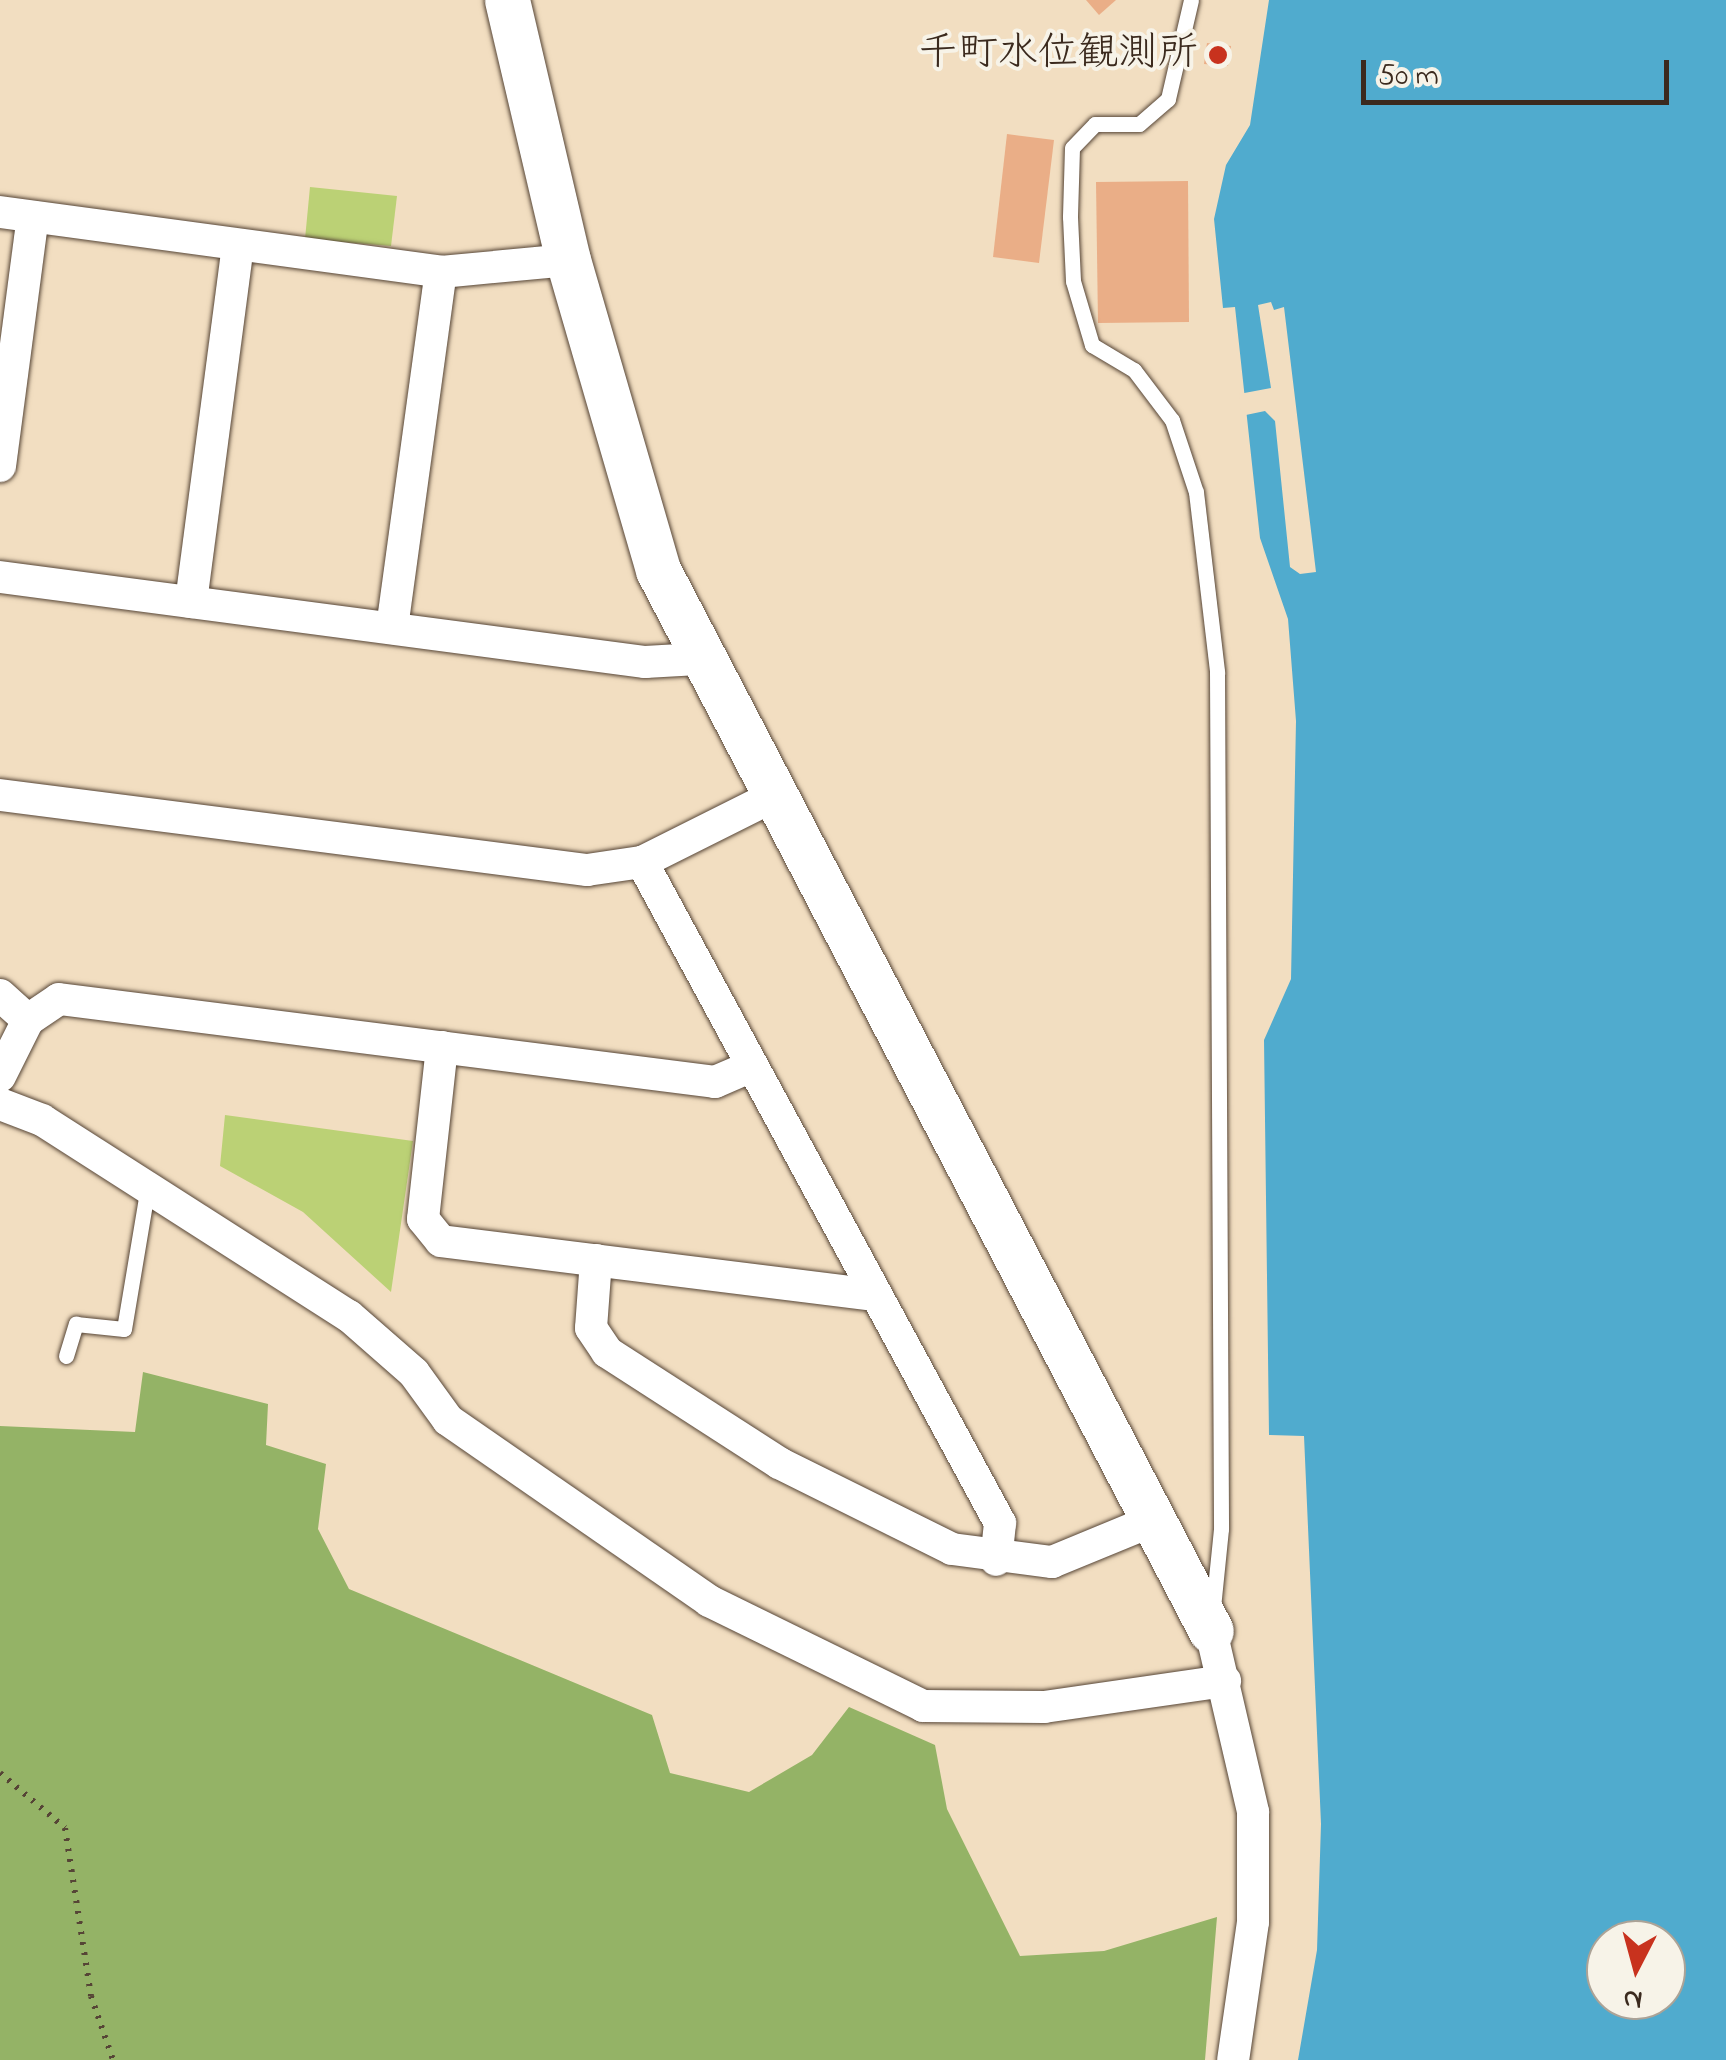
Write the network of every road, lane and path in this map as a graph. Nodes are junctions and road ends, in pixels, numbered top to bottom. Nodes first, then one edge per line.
1 (507, 0) edge
2 (1191, 0) edge
3 (0, 212) edge
4 (33, 217) junction
5 (238, 244) junction
6 (568, 260) junction
7 (441, 272) junction
8 (0, 466) edge
9 (0, 577) edge
10 (191, 602) junction
11 (392, 628) junction
12 (698, 659) junction
13 (0, 796) edge
14 (770, 798) junction
15 (642, 862) junction
16 (0, 995) edge
17 (28, 1020) junction
18 (442, 1048) junction
19 (752, 1066) junction
20 (0, 1076) edge
21 (0, 1104) edge
22 (147, 1192) junction
23 (596, 1260) junction
24 (876, 1295) junction
25 (66, 1356) dead end
26 (1154, 1520) junction
27 (996, 1560) junction
28 (1211, 1632) junction
29 (1225, 1681) junction
30 (0, 1773) edge
31 (113, 2060) edge
32 (1233, 2060) edge

1 - 6 street
2 - 28 lane
3 - 4 street
4 - 5 street
4 - 8 street
5 - 7 street
5 - 10 street
6 - 7 street
6 - 12 street
7 - 11 street
9 - 10 street
10 - 11 street
11 - 12 street
12 - 14 street
13 - 15 street
14 - 15 street
14 - 26 street
15 - 19 street
16 - 17 street
17 - 18 street
17 - 20 street
18 - 19 street
18 - 23 street
19 - 24 street
21 - 22 street
22 - 25 lane
22 - 29 street
23 - 24 street
23 - 27 street
24 - 27 street
26 - 27 street
26 - 28 street
28 - 29 street
29 - 32 street
30 - 31 path

